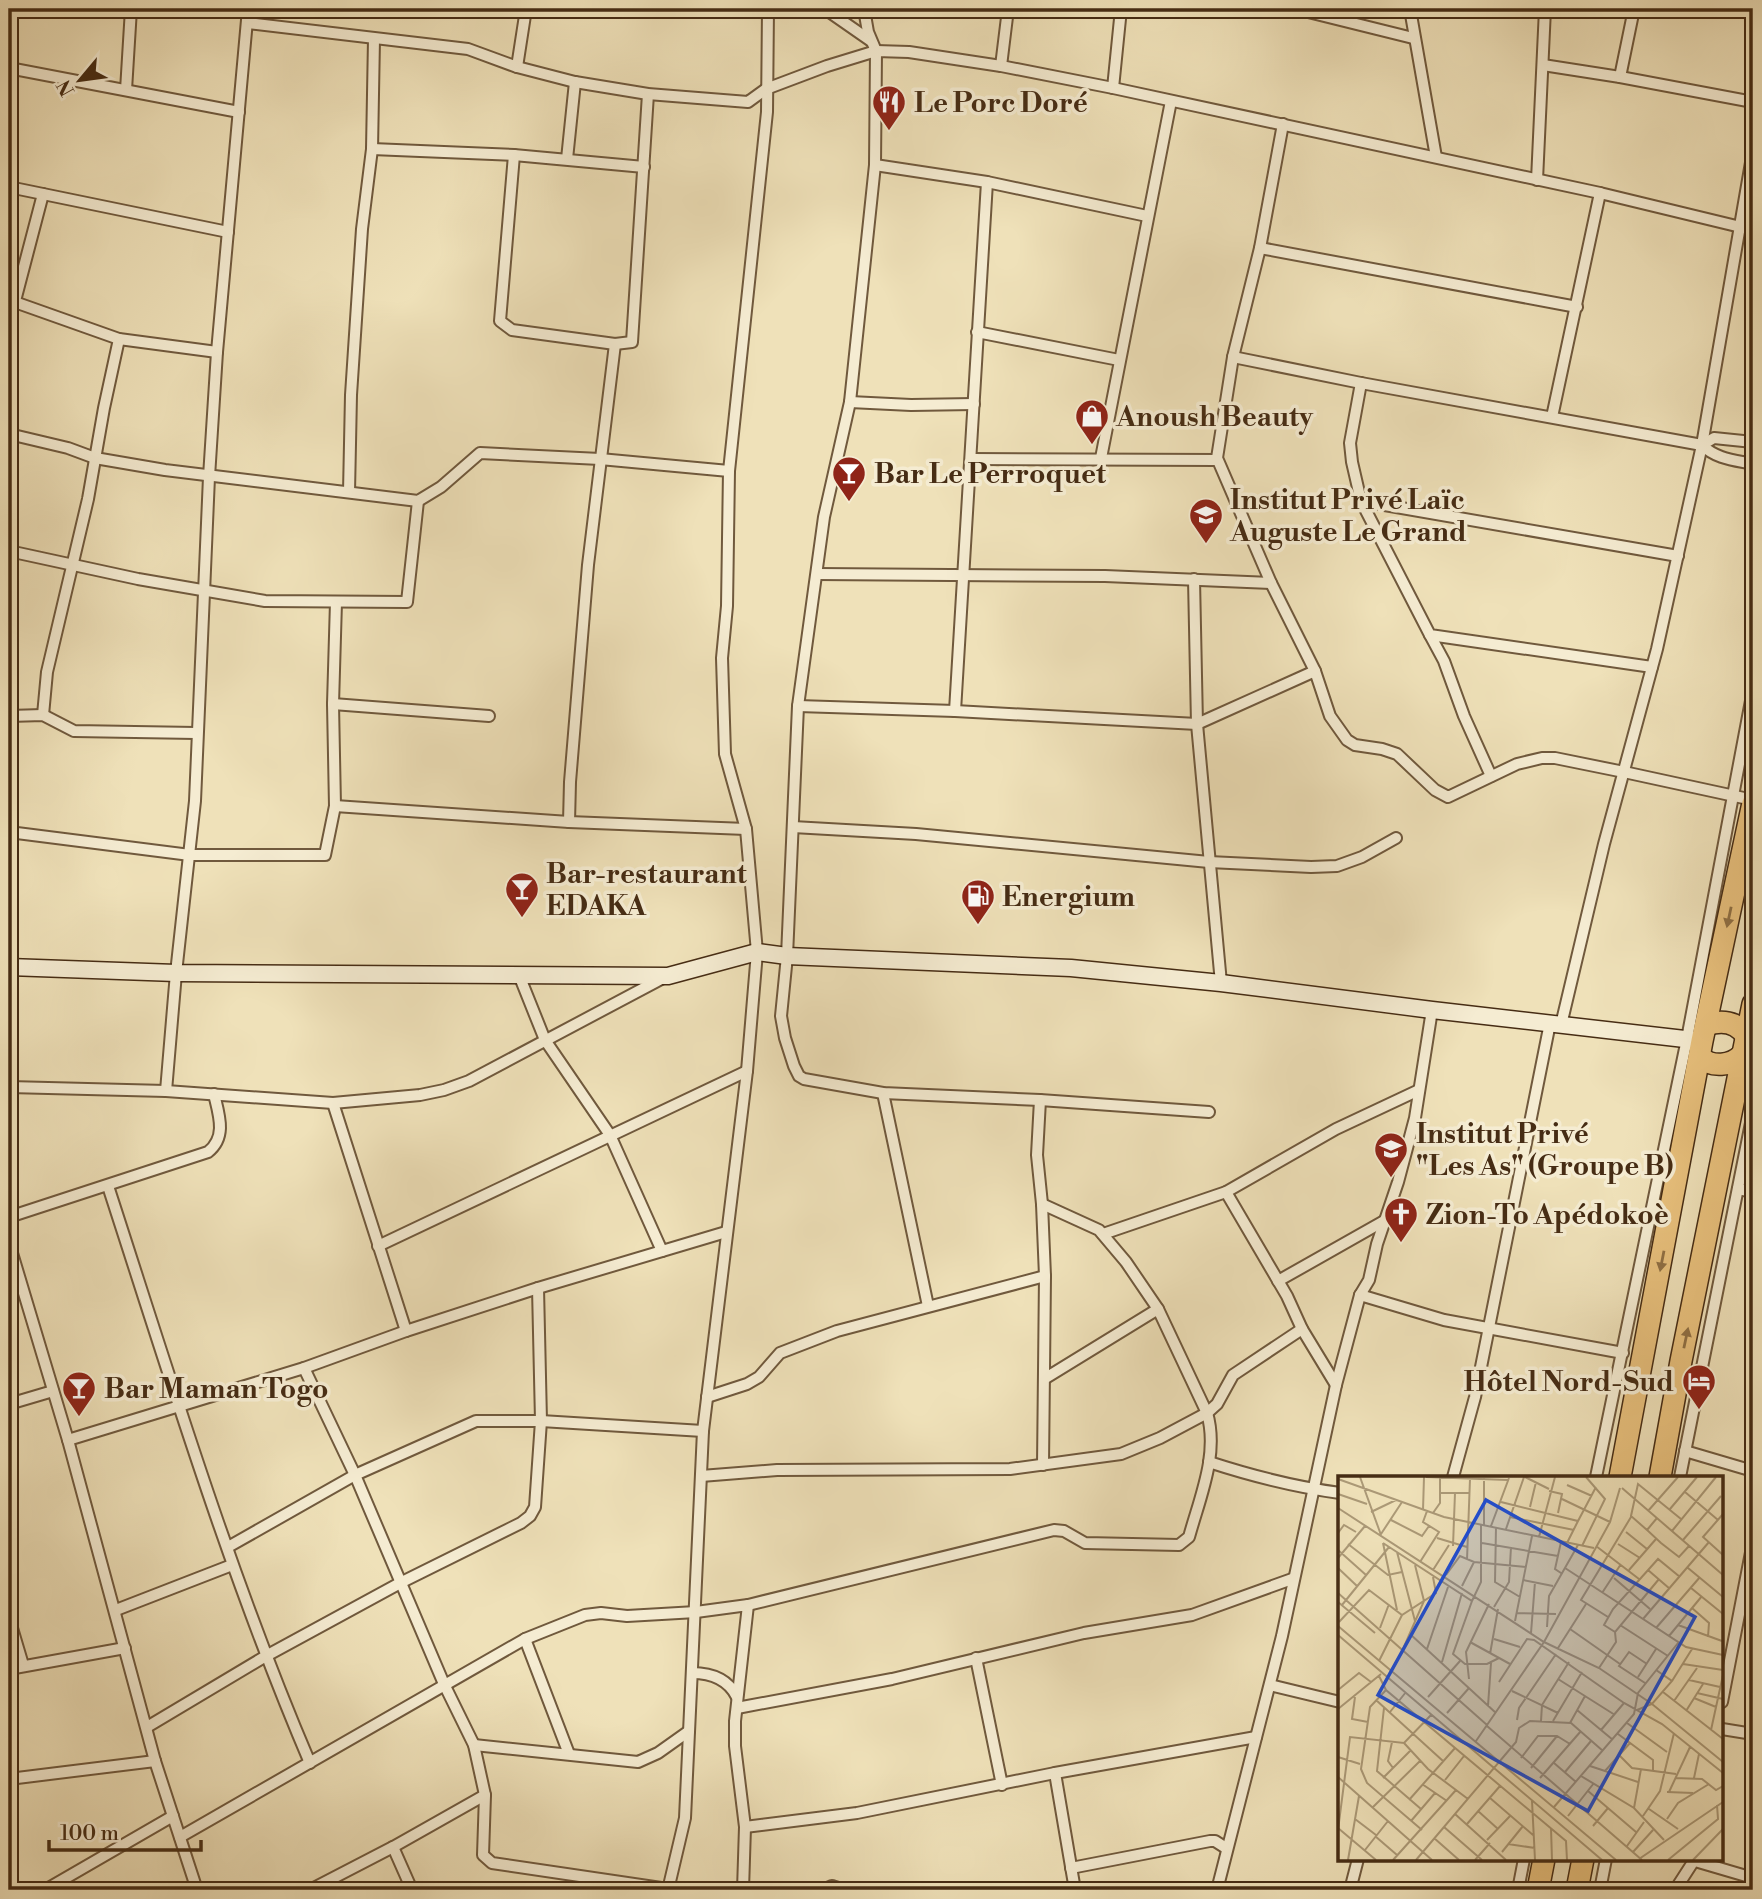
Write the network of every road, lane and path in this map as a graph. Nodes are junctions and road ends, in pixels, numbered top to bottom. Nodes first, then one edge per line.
1 (131, 9) edge
2 (247, 9) edge
3 (526, 9) edge
4 (768, 9) edge
5 (825, 9) edge
6 (864, 9) edge
7 (1008, 9) edge
8 (1121, 9) edge
9 (1296, 9) edge
10 (1409, 9) edge
11 (1545, 9) edge
12 (1634, 9) edge
13 (247, 23) junction
14 (1413, 38) junction
15 (374, 39) junction
16 (874, 46) junction
17 (1543, 65) junction
18 (1001, 66) junction
19 (517, 67) junction
20 (9, 68) edge
21 (1620, 77) junction
22 (575, 82) junction
23 (1113, 88) junction
24 (766, 89) junction
25 (126, 90) junction
26 (648, 94) junction
27 (1171, 101) junction
28 (1753, 102) edge
29 (239, 112) junction
30 (1283, 124) junction
31 (372, 149) junction
32 (1753, 150) edge
33 (514, 155) junction
34 (1436, 157) junction
35 (567, 159) junction
36 (875, 165) junction
37 (644, 167) junction
38 (1537, 180) junction
39 (987, 182) junction
40 (9, 187) edge
41 (1600, 193) junction
42 (43, 194) junction
43 (1147, 216) junction
44 (1740, 228) junction
45 (1753, 230) edge
46 (228, 232) junction
47 (1260, 248) junction
48 (12, 301) edge
49 (1577, 307) junction
50 (977, 332) junction
51 (119, 339) junction
52 (615, 344) junction
53 (217, 352) junction
54 (1233, 357) junction
55 (1119, 360) junction
56 (1361, 383) junction
57 (850, 402) junction
58 (974, 404) junction
59 (1552, 417) junction
60 (9, 434) edge
61 (1753, 442) edge
62 (1702, 445) junction
63 (95, 458) junction
64 (600, 458) junction
65 (971, 458) junction
66 (1101, 458) junction
67 (1217, 460) junction
68 (1753, 464) edge
69 (729, 471) junction
70 (209, 477) junction
71 (348, 492) junction
72 (418, 501) junction
73 (1362, 501) junction
74 (9, 551) edge
75 (1678, 556) junction
76 (71, 563) junction
77 (817, 574) junction
78 (963, 575) junction
79 (1194, 579) junction
80 (1271, 583) junction
81 (204, 590) junction
82 (335, 602) junction
83 (1430, 635) junction
84 (1652, 667) junction
85 (1315, 671) junction
86 (1753, 690) edge
87 (333, 705) junction
88 (798, 706) junction
89 (955, 711) junction
90 (43, 715) junction
91 (9, 716) edge
92 (489, 716) dead end
93 (1197, 724) junction
94 (196, 733) junction
95 (1624, 772) junction
96 (1491, 776) junction
97 (1733, 794) junction
98 (1753, 801) edge
99 (335, 806) junction
100 (569, 822) junction
101 (793, 827) junction
102 (746, 829) junction
103 (9, 832) edge
104 (1396, 838) dead end
105 (190, 855) junction
106 (1209, 862) junction
107 (757, 952) junction
108 (787, 956) junction
109 (9, 968) edge
110 (176, 972) junction
111 (520, 975) junction
112 (668, 976) junction
113 (1221, 982) junction
114 (1753, 1003) edge
115 (1432, 1010) junction
116 (1555, 1024) junction
117 (545, 1040) junction
118 (1699, 1041) junction
119 (1744, 1046) junction
120 (747, 1070) junction
121 (9, 1087) edge
122 (1419, 1090) junction
123 (166, 1091) junction
124 (883, 1093) junction
125 (214, 1094) junction
126 (1040, 1100) junction
127 (333, 1103) junction
128 (1209, 1112) dead end
129 (1753, 1113) edge
130 (610, 1135) junction
131 (108, 1186) junction
132 (1738, 1189) junction
133 (1226, 1192) junction
134 (1753, 1192) edge
135 (1042, 1204) junction
136 (9, 1217) edge
137 (1384, 1221) junction
138 (726, 1232) junction
139 (1103, 1234) junction
140 (9, 1243) edge
141 (378, 1246) junction
142 (662, 1251) junction
143 (1045, 1276) junction
144 (1278, 1281) junction
145 (538, 1288) junction
146 (1360, 1295) junction
147 (928, 1306) junction
148 (1158, 1309) junction
149 (1489, 1328) junction
150 (1302, 1329) junction
151 (406, 1331) junction
152 (1623, 1353) junction
153 (304, 1368) junction
154 (1044, 1379) junction
155 (1336, 1385) junction
156 (53, 1391) junction
157 (707, 1397) junction
158 (9, 1404) edge
159 (180, 1406) junction
160 (1207, 1413) junction
161 (541, 1421) junction
162 (703, 1431) junction
163 (68, 1440) junction
164 (1685, 1451) junction
165 (1209, 1462) junction
166 (1043, 1465) junction
167 (1753, 1471) edge
168 (355, 1475) junction
169 (701, 1476) junction
170 (1453, 1476) edge
171 (1596, 1476) edge
172 (1620, 1476) edge
173 (1660, 1476) edge
174 (1680, 1476) edge
175 (1315, 1490) junction
176 (1338, 1493) edge
177 (1753, 1542) edge
178 (228, 1547) junction
179 (232, 1564) junction
180 (1292, 1579) junction
181 (402, 1582) junction
182 (748, 1605) junction
183 (116, 1610) junction
184 (696, 1612) junction
185 (9, 1618) edge
186 (525, 1639) junction
187 (125, 1648) junction
188 (265, 1656) junction
189 (976, 1658) junction
190 (23, 1665) junction
191 (9, 1669) edge
192 (692, 1673) junction
193 (444, 1684) junction
194 (1270, 1685) junction
195 (1724, 1692) edge
196 (1338, 1702) edge
197 (738, 1704) junction
198 (146, 1727) junction
199 (1724, 1729) edge
200 (689, 1731) junction
201 (1753, 1734) edge
202 (1256, 1737) junction
203 (474, 1745) junction
204 (569, 1754) junction
205 (155, 1761) junction
206 (310, 1763) junction
207 (1055, 1773) junction
208 (9, 1779) edge
209 (1002, 1785) junction
210 (485, 1795) junction
211 (173, 1816) junction
212 (745, 1827) junction
213 (180, 1837) junction
214 (393, 1847) junction
215 (1226, 1848) junction
216 (1358, 1860) edge
217 (1524, 1860) edge
218 (1544, 1860) edge
219 (1583, 1860) edge
220 (1606, 1860) edge
221 (1695, 1860) edge
222 (1071, 1868) junction
223 (1753, 1878) edge
224 (45, 1890) edge
225 (197, 1890) edge
226 (310, 1890) edge
227 (412, 1890) edge
228 (668, 1890) edge
229 (743, 1890) edge
230 (822, 1890) edge
231 (844, 1890) edge
232 (1075, 1890) edge
233 (1217, 1890) edge
234 (1350, 1890) edge
235 (1518, 1890) edge
236 (1538, 1890) edge
237 (1577, 1890) edge
238 (1600, 1890) edge
239 (1675, 1890) edge

1 - 25 street
2 - 13 street
3 - 19 street
4 - 24 street
5 - 16 street
6 - 16 street
7 - 18 street
8 - 23 street
9 - 14 street
10 - 14 street
11 - 17 street
12 - 21 street
13 - 15 street
13 - 29 street
14 - 34 street
15 - 19 street
15 - 31 street
16 - 18 street
16 - 24 street
16 - 36 street
17 - 21 street
17 - 38 street
18 - 23 street
19 - 22 street
20 - 25 street
21 - 28 street
22 - 26 street
22 - 35 street
23 - 27 street
24 - 26 street
24 - 69 street
25 - 29 street
26 - 37 street
27 - 30 street
27 - 43 street
29 - 46 street
30 - 34 street
30 - 47 street
31 - 33 street
31 - 71 street
32 - 44 street
33 - 35 street
33 - 52 street
34 - 38 street
35 - 37 street
36 - 39 street
36 - 57 street
37 - 52 street
38 - 41 street
39 - 43 street
39 - 50 street
40 - 42 street
41 - 44 street
41 - 49 street
42 - 46 street
42 - 48 street
43 - 55 street
44 - 45 street
44 - 62 street
46 - 53 street
47 - 49 street
47 - 54 street
48 - 51 street
49 - 59 street
50 - 55 street
50 - 58 street
51 - 53 street
51 - 63 street
52 - 64 street
53 - 70 street
54 - 56 street
54 - 67 street
55 - 66 street
56 - 59 street
56 - 73 street
57 - 58 street
57 - 77 street
58 - 65 street
59 - 62 street
60 - 63 street
61 - 62 street
62 - 68 street
62 - 75 street
63 - 70 street
63 - 76 street
64 - 69 street
64 - 72 street
64 - 100 street
65 - 66 street
65 - 78 street
66 - 67 street
67 - 80 street
69 - 102 street
70 - 71 street
70 - 81 street
71 - 72 street
72 - 82 street
73 - 75 street
73 - 83 street
74 - 76 street
75 - 84 street
76 - 81 street
76 - 90 street
77 - 78 street
77 - 88 street
78 - 79 street
78 - 89 street
79 - 80 street
79 - 93 street
80 - 85 street
81 - 82 street
81 - 94 street
82 - 87 street
83 - 84 street
83 - 96 street
84 - 95 street
85 - 93 street
85 - 96 street
86 - 97 street
87 - 92 street
87 - 99 street
88 - 89 street
88 - 101 street
89 - 93 street
90 - 91 street
90 - 94 street
93 - 106 street
94 - 105 street
95 - 96 street
95 - 97 street
95 - 116 street
97 - 98 street
97 - 118 street
98 -> 118 highway
99 - 100 street
99 - 105 street
100 - 102 street
101 - 106 street
101 - 108 street
102 - 107 street
103 - 105 street
104 - 106 street
105 - 110 street
106 - 113 street
107 - 108 street
107 - 112 street
107 - 120 street
108 - 113 street
108 - 124 street
109 - 110 street
110 - 111 street
110 - 123 street
111 - 112 street
111 - 117 street
112 - 117 street
113 - 115 street
114 - 119 highway
115 - 116 street
115 - 122 street
116 - 118 street
116 - 149 street
117 - 127 street
117 - 130 street
118 - 119 highway
118 - 119 highway
118 - 152 street
118 -> 172 highway
173 -> 119 highway
120 - 130 street
120 - 138 street
121 - 123 street
122 - 133 street
122 - 137 street
123 - 125 street
124 - 126 street
124 - 147 street
125 - 127 street
125 - 131 street
126 - 128 street
126 - 135 street
127 - 141 street
129 - 132 street
130 - 141 street
130 - 142 street
131 - 136 street
131 - 159 street
132 - 134 street
132 - 164 street
133 - 139 street
133 - 144 street
135 - 139 street
135 - 143 street
137 - 144 street
137 - 146 street
138 - 142 street
138 - 157 street
139 - 148 street
140 - 156 street
141 - 151 street
142 - 145 street
143 - 147 street
143 - 154 street
144 - 150 street
145 - 151 street
145 - 161 street
146 - 149 street
146 - 155 street
147 - 157 street
148 - 154 street
148 - 160 street
149 - 152 street
149 - 170 street
150 - 155 street
150 - 160 street
151 - 153 street
152 - 171 street
153 - 159 street
153 - 168 street
154 - 166 street
155 - 175 street
156 - 158 street
156 - 163 street
157 - 162 street
159 - 163 street
159 - 178 street
160 - 165 street
160 - 166 street
161 - 162 street
161 - 168 street
161 - 181 street
162 - 169 street
163 - 183 street
164 - 167 street
164 - 174 street
165 - 175 street
165 - 182 street
166 - 169 street
168 - 178 street
168 - 181 street
169 - 184 street
175 - 176 street
175 - 180 street
177 - 195 street
178 - 179 street
179 - 183 street
179 - 188 street
180 - 189 street
180 - 194 street
181 - 188 street
181 - 193 street
182 - 184 street
182 - 197 street
183 - 187 street
184 - 186 street
184 - 192 street
185 - 190 street
186 - 193 street
186 - 204 street
187 - 190 street
187 - 198 street
188 - 198 street
188 - 206 street
189 - 197 street
189 - 209 street
190 - 191 street
192 - 197 street
192 - 200 street
193 - 203 street
193 - 206 street
194 - 196 street
194 - 202 street
197 - 212 street
198 - 205 street
199 - 201 street
200 - 204 street
200 - 228 street
202 - 207 street
202 - 215 street
203 - 204 street
203 - 210 street
205 - 208 street
205 - 211 street
206 - 213 street
207 - 209 street
207 - 222 street
209 - 212 street
210 - 214 street
210 - 228 street
211 - 213 street
211 - 224 street
212 - 229 street
213 - 225 street
214 - 226 street
214 - 227 street
215 - 222 street
215 - 233 street
216 - 234 street
217 - 235 street
218 - 236 highway
219 - 237 highway
220 - 238 street
221 - 223 street
221 - 239 street
222 - 232 street
230 - 231 street

